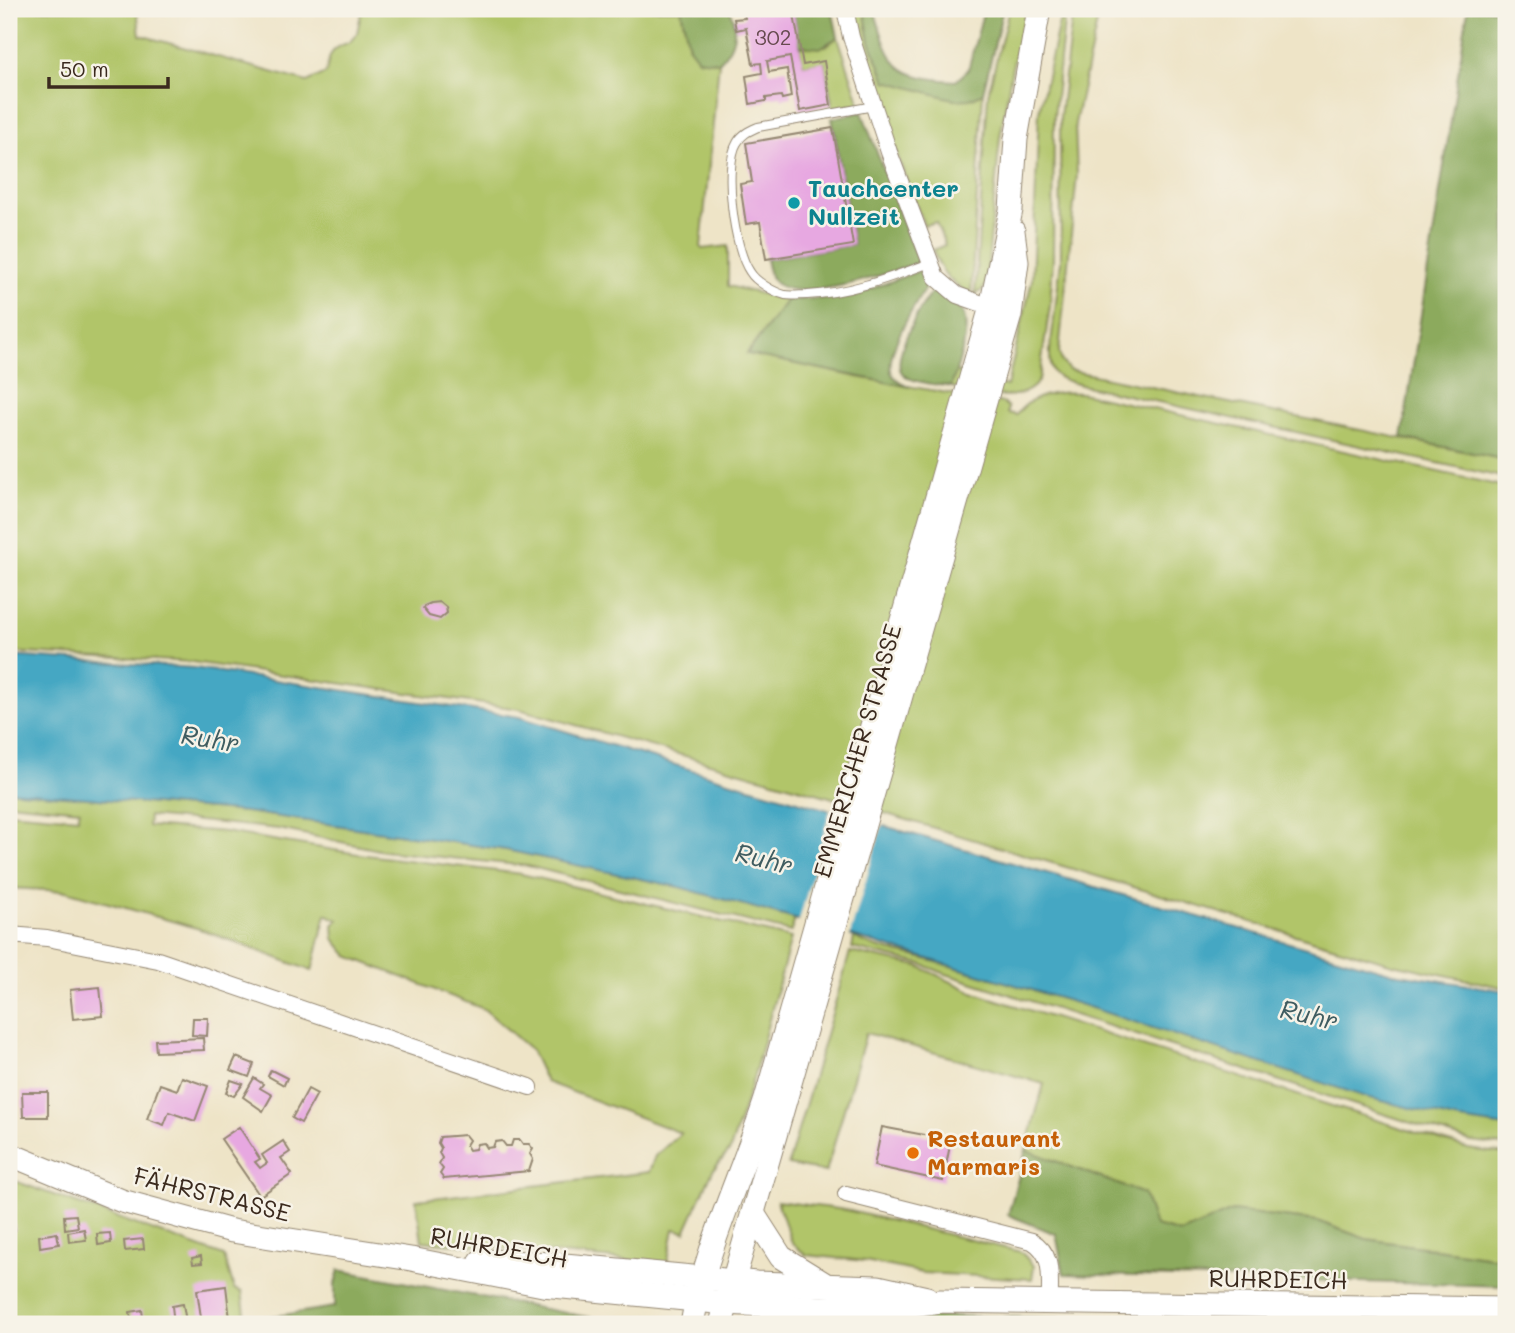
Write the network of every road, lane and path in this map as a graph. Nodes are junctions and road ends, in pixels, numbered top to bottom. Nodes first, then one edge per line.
1 (845, 9) edge
2 (1039, 9) edge
3 (874, 106) junction
4 (1011, 210) junction
5 (930, 263) junction
6 (991, 307) junction
7 (981, 379) junction
8 (9, 935) edge
9 (530, 1087) dead end
10 (775, 1102) junction
11 (9, 1154) edge
12 (846, 1194) dead end
13 (754, 1216) junction
14 (411, 1259) joint
15 (826, 1284) junction
16 (699, 1289) junction
17 (940, 1301) junction
18 (726, 1303) edge
19 (1050, 1303) junction
20 (1506, 1309) edge
21 (692, 1324) edge

1 - 3 street
2 - 4 main road, EMMERICHER STRASSE
3 - 5 street
3 - 5 lane
4 - 6 main road, EMMERICHER STRASSE
4 - 7 main road, EMMERICHER STRASSE
5 - 6 street
6 - 7 main road, EMMERICHER STRASSE
7 - 10 main road, EMMERICHER STRASSE
8 - 9 street
10 - 13 main road, EMMERICHER STRASSE
10 - 16 main road, EMMERICHER STRASSE
11 - 14 main road, FÄHRSTRASSE
12 - 19 street
13 - 15 main road
13 - 18 main road, EMMERICHER STRASSE
14 - 16 main road, RUHRDEICH
15 - 17 main road, RUHRDEICH
15 - 18 main road, RUHRDEICH
16 - 18 main road, RUHRDEICH
16 - 21 main road, EMMERICHER STRASSE
17 - 18 main road, RUHRDEICH
17 - 19 main road, RUHRDEICH
19 - 20 main road, RUHRDEICH

